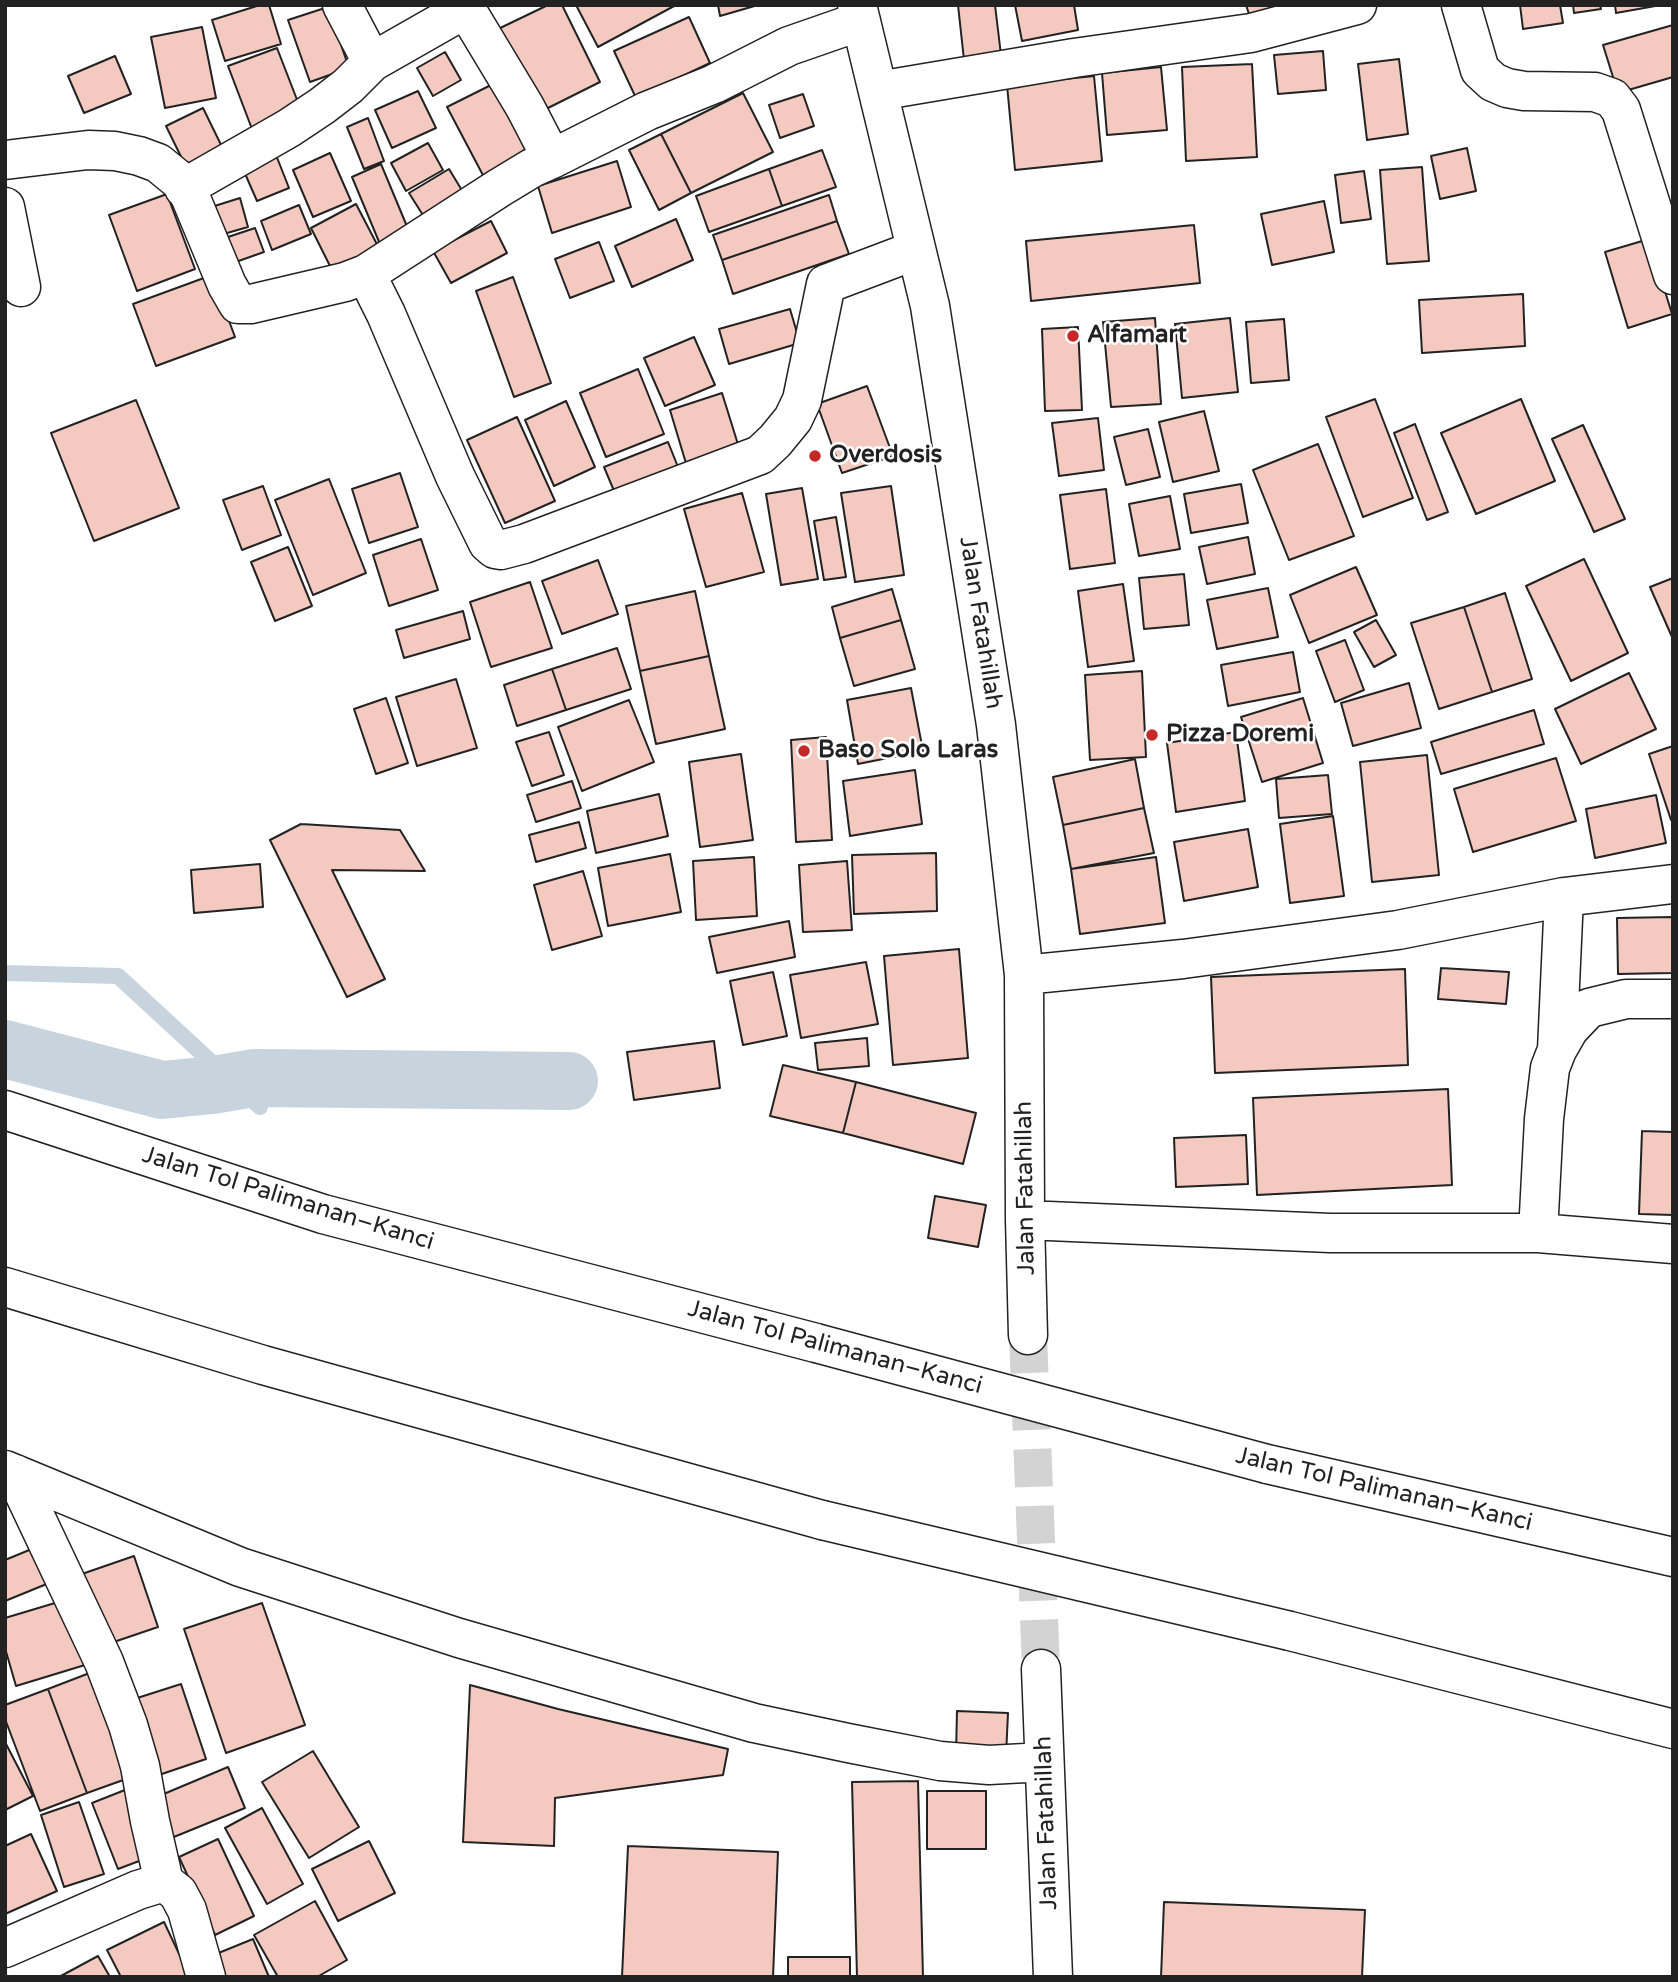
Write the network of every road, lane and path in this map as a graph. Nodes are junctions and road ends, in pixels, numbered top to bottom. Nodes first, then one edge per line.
1 (342, 5) edge
2 (1357, 5) edge
3 (1461, 5) edge
4 (859, 13) edge
5 (372, 62) junction
6 (878, 91) junction
7 (552, 159) junction
8 (5, 160) edge
9 (184, 188) junction
10 (5, 207) edge
11 (916, 250) junction
12 (366, 274) junction
13 (1673, 275) edge
14 (21, 287) dead end
15 (1673, 884) edge
16 (1564, 897) junction
17 (1024, 975) junction
18 (1673, 999) edge
19 (1557, 1050) junction
20 (5, 1110) edge
21 (1025, 1220) junction
22 (1538, 1233) junction
23 (1673, 1244) edge
24 (5, 1287) edge
25 (1028, 1335) tunnel mouth
26 (10, 1472) edge
27 (1673, 1557) edge
28 (1041, 1669) tunnel mouth
29 (1673, 1729) edge
30 (1044, 1762) junction
31 (164, 1882) junction
32 (5, 1948) edge
33 (206, 1977) edge
34 (1054, 1977) edge

1 - 5 main road
2 - 6 main road
3 - 13 main road
4 - 6 main road, Jalan Fatahillah
4 - 7 main road
5 - 7 main road
5 - 9 main road
6 - 11 main road, Jalan Fatahillah
7 - 12 main road
8 - 9 main road
9 - 12 main road
10 - 14 main road
11 - 12 main road
11 - 17 main road, Jalan Fatahillah
15 - 16 main road
16 - 17 main road
16 - 19 main road
17 - 21 main road, Jalan Fatahillah
18 - 19 main road
19 - 22 main road
20 - 27 main road, Jalan Tol Palimanan–Kanci, bridge
21 - 22 main road
21 - 25 main road, Jalan Fatahillah
22 - 23 main road
24 - 29 main road, bridge
26 - 30 main road
26 - 31 main road
28 - 30 main road, Jalan Fatahillah
30 - 34 main road, Jalan Fatahillah
31 - 32 main road
31 - 33 main road

